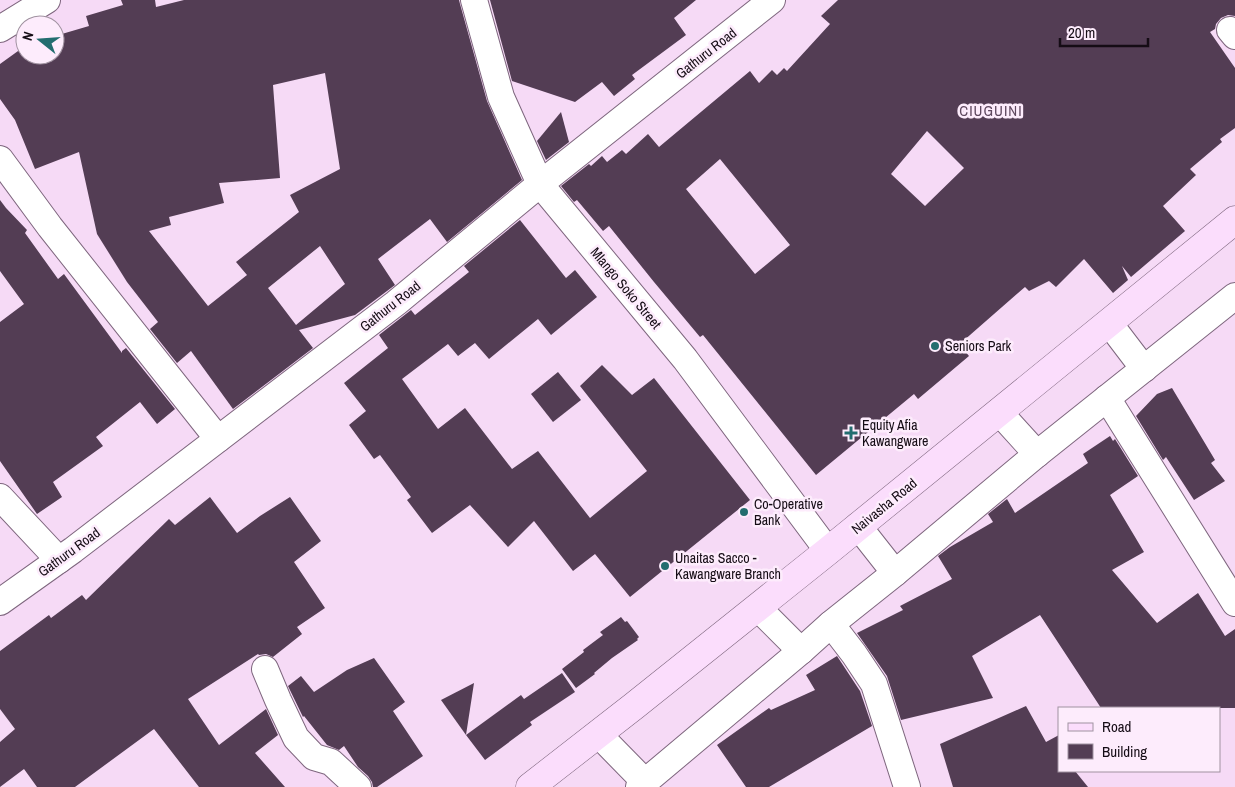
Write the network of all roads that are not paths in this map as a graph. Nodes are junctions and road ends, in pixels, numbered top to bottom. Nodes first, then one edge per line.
1 (47, 0) edge
2 (474, 0) edge
3 (772, 0) edge
4 (0, 28) edge
5 (0, 159) edge
6 (540, 184) junction
7 (1232, 228) edge
8 (1235, 296) edge
9 (1109, 323) junction
10 (1144, 368) junction
11 (1107, 398) junction
12 (999, 412) junction
13 (218, 440) junction
14 (1037, 454) junction
15 (0, 497) edge
16 (858, 526) junction
17 (828, 551) junction
18 (59, 560) junction
19 (895, 572) junction
20 (0, 602) edge
21 (1235, 603) edge
22 (758, 608) junction
23 (831, 624) junction
24 (801, 651) junction
25 (265, 669) dead end
26 (598, 734) junction
27 (642, 784) edge
28 (358, 787) edge
29 (530, 787) edge
30 (907, 787) edge

1 - 4 street
2 - 6 street, Mlango Soko Street
3 - 6 street, Gathuru Road
5 - 13 street
6 - 13 street, Gathuru Road
6 - 17 street, Mlango Soko Street
7 - 9 main road, Naivasha Road
8 - 10 street
9 - 10 street
9 - 12 main road, Naivasha Road
10 - 11 street
11 - 14 street
11 - 21 street
12 - 14 street
12 - 16 main road, Naivasha Road
13 - 18 street, Gathuru Road
14 - 19 street
15 - 18 street
16 - 17 main road, Naivasha Road
16 - 19 street
17 - 22 main road, Naivasha Road
18 - 20 street, Gathuru Road
19 - 23 street
22 - 24 street
22 - 26 main road, Naivasha Road
23 - 24 street
23 - 30 street
24 - 27 street
25 - 28 street
26 - 27 street
26 - 29 main road, Naivasha Road

